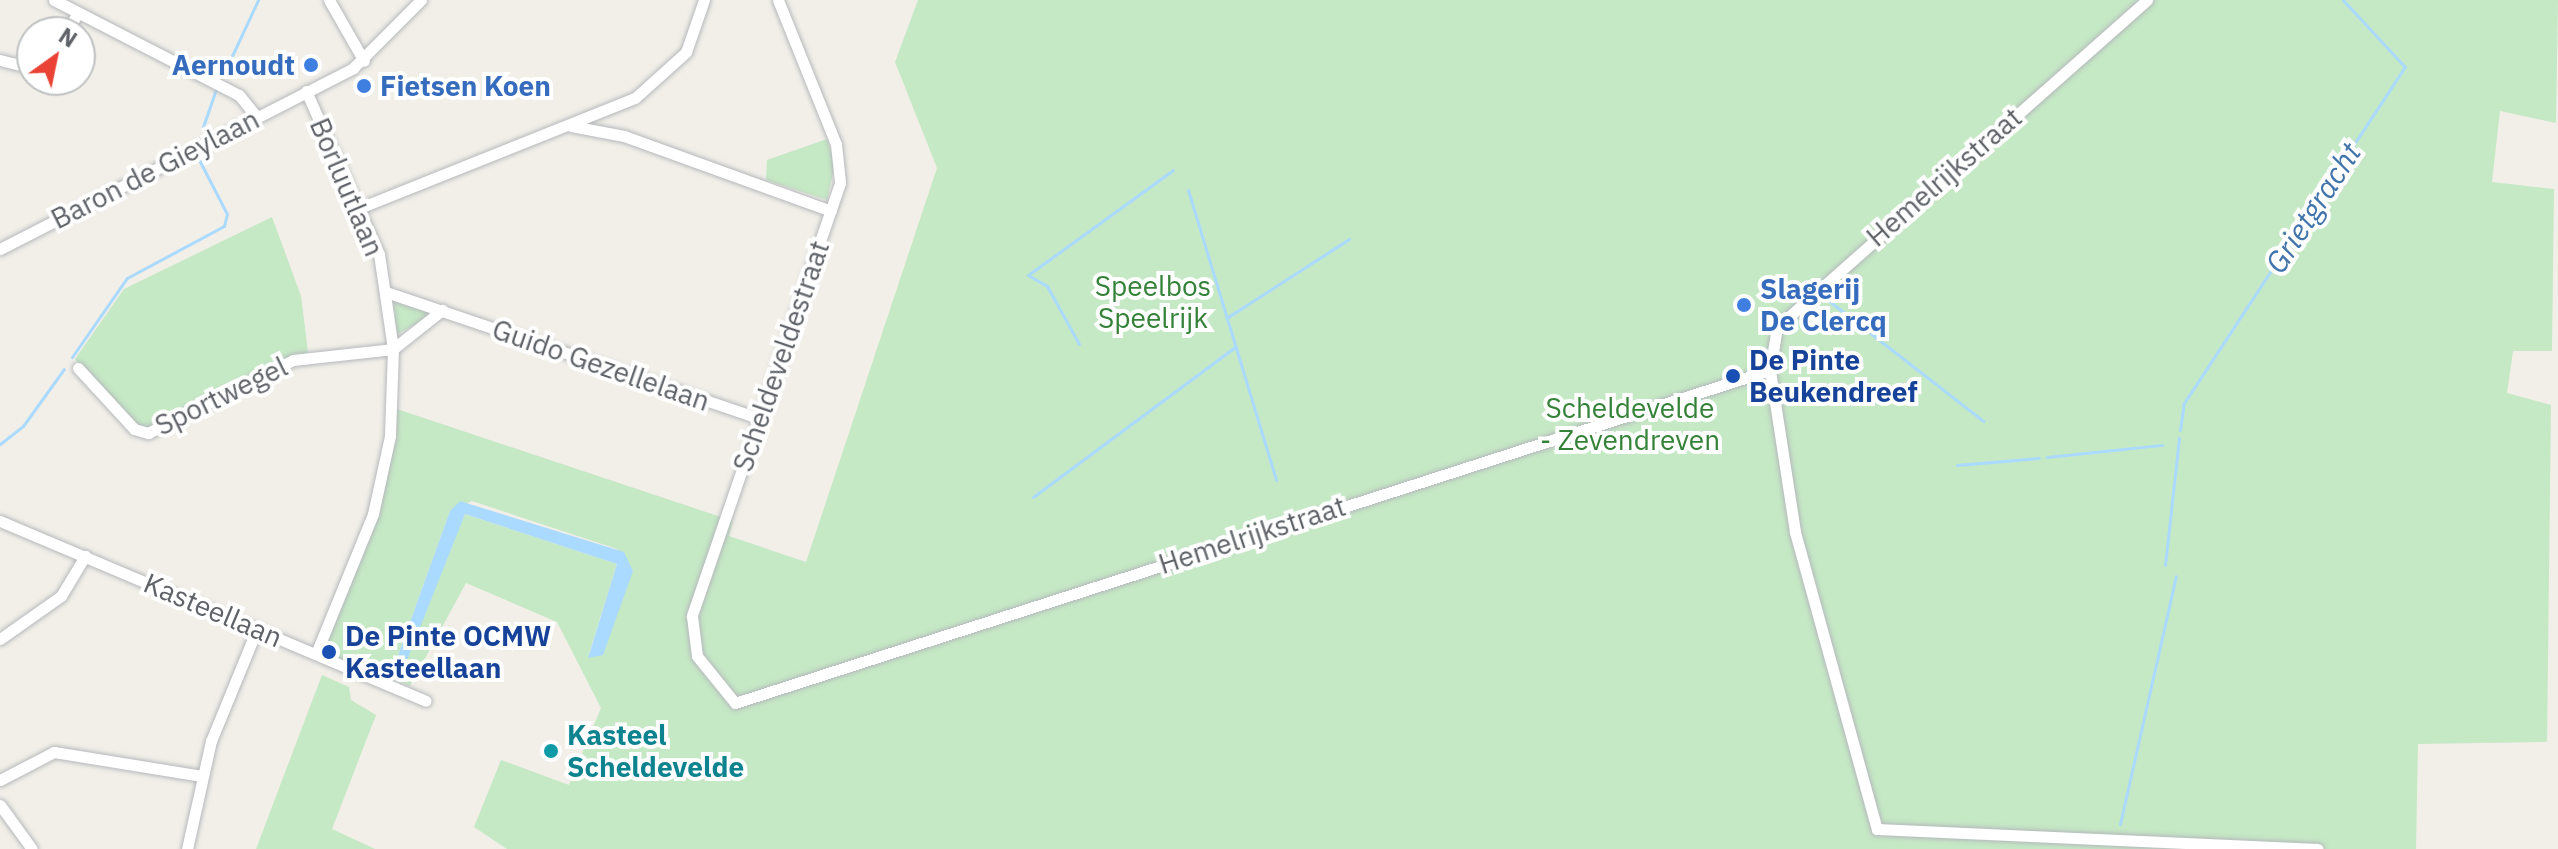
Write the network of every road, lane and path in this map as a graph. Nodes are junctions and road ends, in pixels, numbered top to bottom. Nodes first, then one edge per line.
1 (54, 0) edge
2 (329, 0) edge
3 (421, 0) edge
4 (704, 0) edge
5 (778, 0) edge
6 (2147, 0) edge
7 (77, 14) joint
8 (364, 61) junction
9 (306, 91) junction
10 (256, 116) junction
11 (571, 126) junction
12 (362, 207) junction
13 (831, 211) junction
14 (0, 249) edge
15 (386, 292) junction
16 (442, 310) junction
17 (393, 349) junction
18 (78, 368) dead end
19 (1770, 370) junction
20 (759, 418) junction
21 (0, 521) edge
22 (85, 556) junction
23 (257, 629) junction
24 (0, 639) edge
25 (316, 654) junction
26 (426, 701) dead end
27 (735, 703) joint
28 (202, 776) junction
29 (0, 780) edge
30 (0, 805) edge
31 (32, 849) edge
32 (187, 849) edge
33 (2318, 849) edge

1 - 7 street
2 - 8 street
3 - 8 street, Baron de Gieylaan
4 - 11 street
5 - 13 street, Scheldeveldestraat
6 - 19 street, Hemelrijkstraat
7 - 10 street
8 - 9 street, Baron de Gieylaan
9 - 10 street, Baron de Gieylaan
9 - 12 street, Borluutlaan
10 - 14 street, Baron de Gieylaan
11 - 12 street
11 - 13 street
12 - 15 street, Borluutlaan
13 - 20 street, Scheldeveldestraat
15 - 16 street, Guido Gezellelaan
15 - 17 street, Borluutlaan
16 - 17 street
16 - 20 street, Guido Gezellelaan
17 - 18 street, Sportwegel
17 - 25 street, Borluutlaan
19 - 27 street, Hemelrijkstraat
19 - 33 street, Hemelrijkstraat
20 - 27 street, Scheldeveldestraat
21 - 22 street, Kasteellaan
22 - 23 street, Kasteellaan
22 - 24 street
23 - 25 street, Kasteellaan
23 - 28 street
25 - 26 street, Kasteellaan
28 - 29 street
28 - 32 street
30 - 31 street

